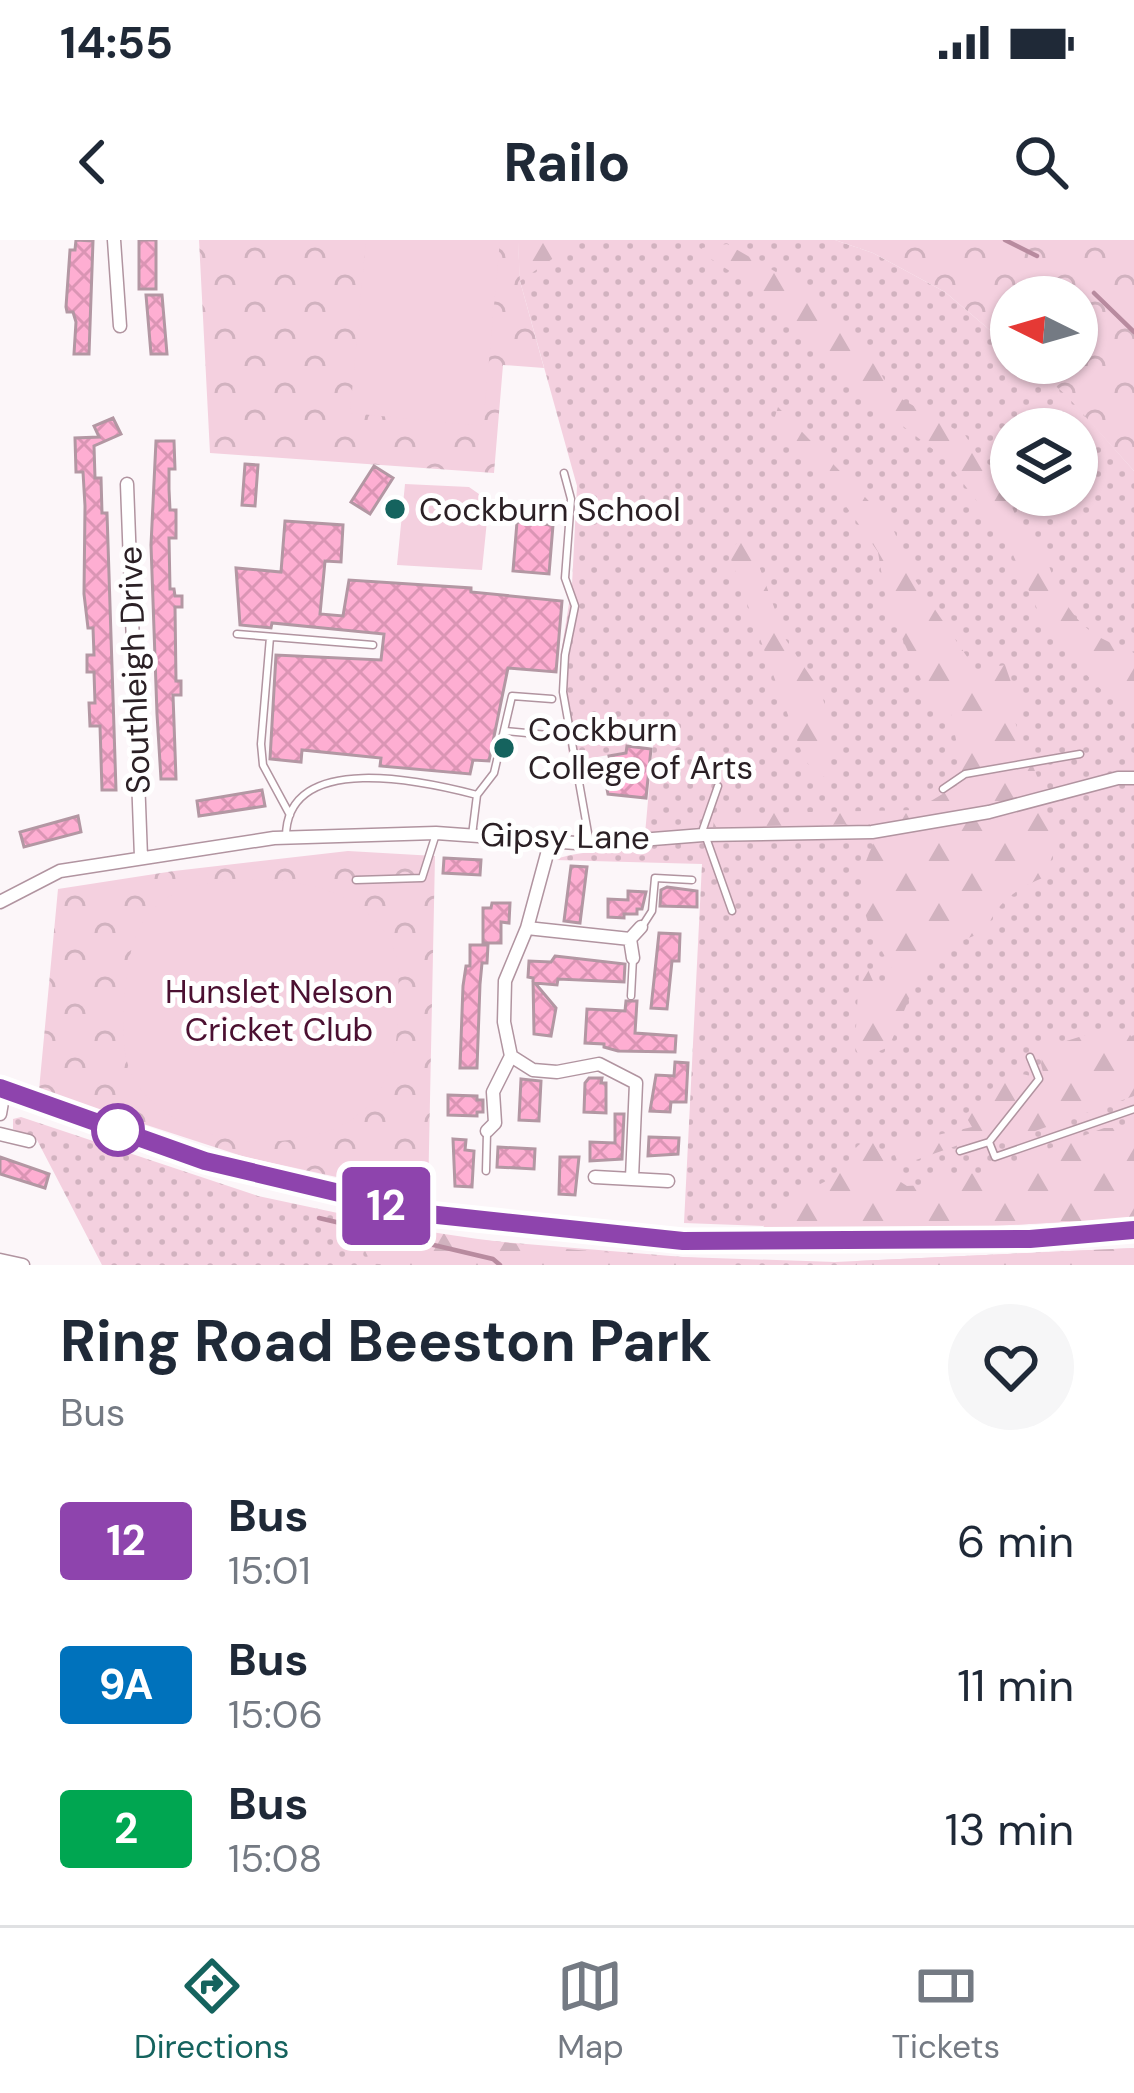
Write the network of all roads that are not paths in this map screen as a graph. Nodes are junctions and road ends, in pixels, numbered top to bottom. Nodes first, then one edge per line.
1 (114, 240) edge
2 (120, 326) dead end
3 (564, 473) dead end
4 (127, 484) dead end
5 (237, 634) dead end
6 (270, 637) junction
7 (373, 645) dead end
8 (552, 699) dead end
9 (506, 731) junction
10 (548, 735) dead end
11 (1080, 754) dead end
12 (1134, 778) edge
13 (718, 786) dead end
14 (943, 789) dead end
15 (477, 795) junction
16 (290, 815) junction
17 (436, 833) junction
18 (705, 835) junction
19 (472, 836) junction
20 (286, 838) junction
21 (550, 844) junction
22 (590, 844) junction
23 (141, 856) junction
24 (356, 880) dead end
25 (692, 880) dead end
26 (0, 902) edge
27 (732, 911) dead end
28 (641, 926) joint
29 (526, 928) junction
30 (630, 939) junction
31 (633, 958) joint
32 (631, 996) dead end
33 (511, 1055) junction
34 (1030, 1057) dead end
35 (1, 1090) edge
36 (1134, 1108) edge
37 (0, 1114) edge
38 (496, 1127) joint
39 (0, 1134) edge
40 (29, 1141) dead end
41 (989, 1142) junction
42 (960, 1151) dead end
43 (485, 1171) dead end
44 (596, 1177) dead end
45 (632, 1178) junction
46 (668, 1180) dead end
47 (1134, 1230) edge
48 (0, 1260) edge
49 (22, 1265) edge

1 - 2 street
3 - 22 lane
4 - 23 street, Southleigh Drive
5 - 6 lane
6 - 7 lane
6 - 16 lane
8 - 9 lane
9 - 10 lane
9 - 15 lane
11 - 14 lane
12 - 18 street, Gipsy Lane
13 - 18 lane
15 - 16 lane
15 - 19 lane
16 - 20 lane
17 - 19 street, Gipsy Lane
17 - 20 street, Gipsy Lane
17 - 24 lane
18 - 22 street, Gipsy Lane
18 - 27 lane
19 - 21 street, Gipsy Lane
20 - 23 street, Gipsy Lane
21 - 22 street, Gipsy Lane
21 - 29 street
23 - 26 street, Gipsy Lane
25 - 28 lane
28 - 30 street
29 - 30 street
29 - 33 street
30 - 31 street
31 - 32 lane
33 - 38 street
33 - 45 street
34 - 41 lane
35 - 37 street
35 - 47 street
36 - 41 lane
38 - 43 lane
39 - 40 street
41 - 42 lane
44 - 45 street
45 - 46 street
48 - 49 street

